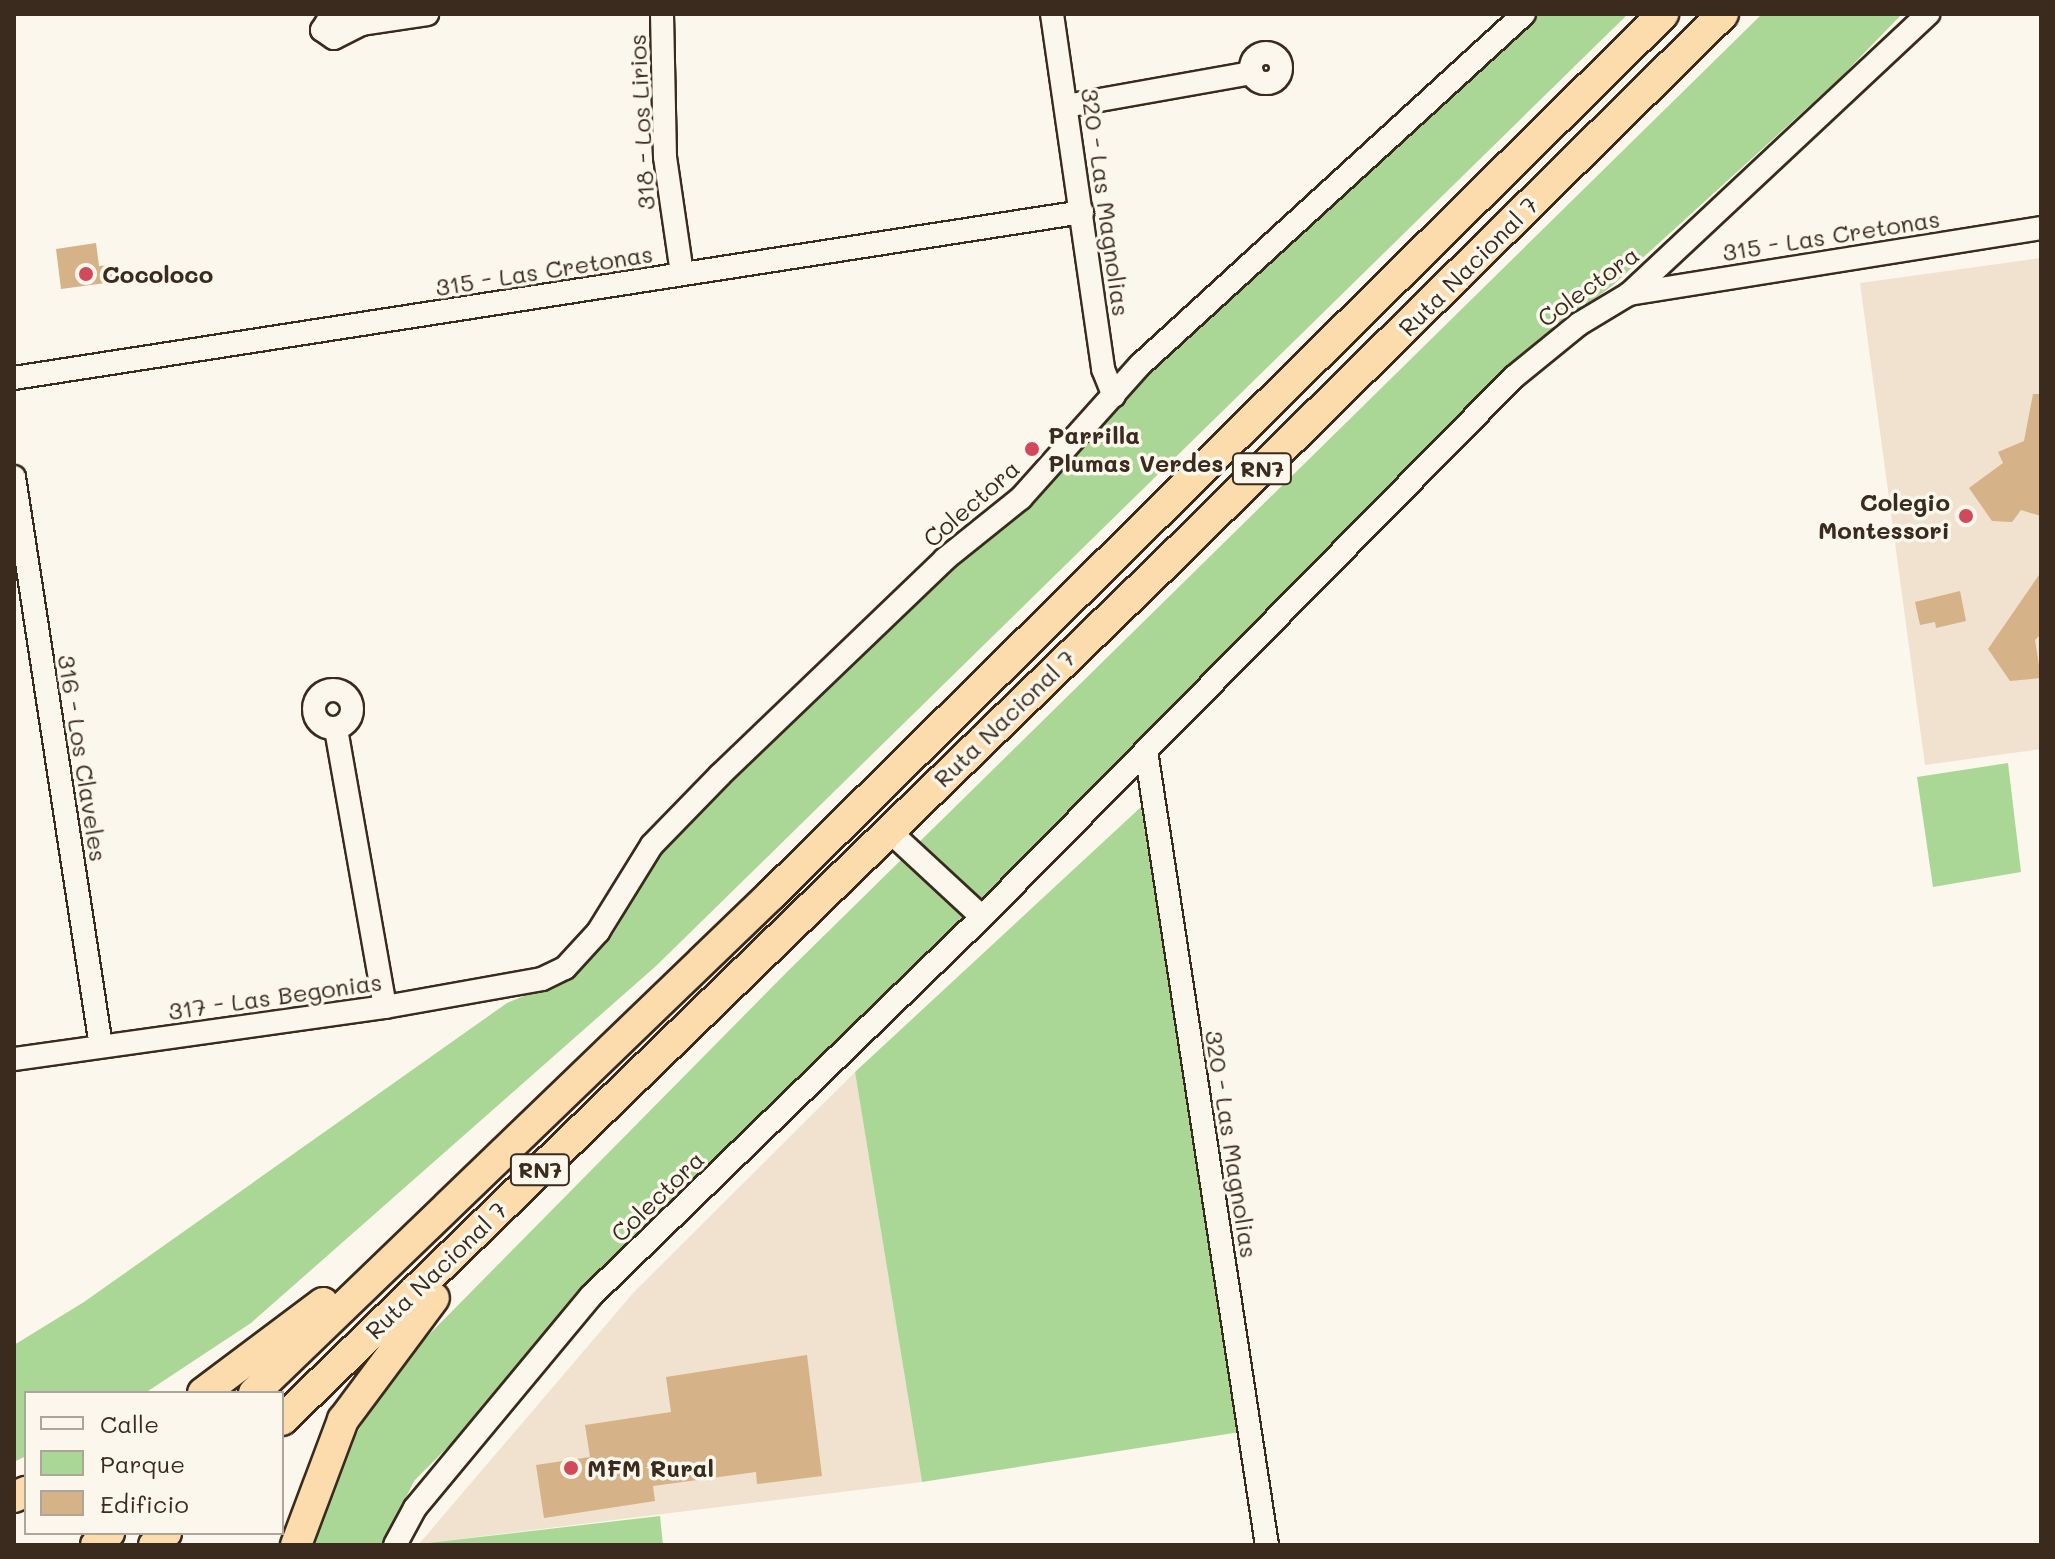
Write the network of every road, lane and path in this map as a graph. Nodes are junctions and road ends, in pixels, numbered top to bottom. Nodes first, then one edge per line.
1 (427, 14) edge
2 (662, 14) edge
3 (1052, 14) edge
4 (1524, 14) edge
5 (1663, 14) edge
6 (1723, 14) edge
7 (1928, 14) edge
8 (362, 24) dead end
9 (1252, 73) dead end
10 (1066, 106) junction
11 (1082, 212) junction
12 (2041, 228) edge
13 (682, 274) junction
14 (1629, 294) junction
15 (14, 378) edge
16 (1114, 396) junction
17 (14, 477) edge
18 (336, 729) dead end
19 (1146, 751) junction
20 (887, 829) junction
21 (982, 917) junction
22 (542, 979) joint
23 (385, 1007) junction
24 (101, 1046) junction
25 (14, 1059) edge
26 (518, 1191) junction
27 (439, 1214) junction
28 (206, 1391) edge
29 (256, 1391) edge
30 (284, 1418) edge
31 (396, 1542) edge
32 (296, 1545) edge
33 (1267, 1545) edge

1 - 8 street
2 - 13 street, 318 - Los Lirios
3 - 10 street, 320 - Las Magnolias
4 - 16 street, Colectora
5 - 27 highway, Ruta Nacional 7 / RN7
6 - 20 highway, Ruta Nacional 7 / RN7
7 - 14 street, Colectora
9 - 10 street
10 - 11 street, 320 - Las Magnolias
11 - 13 street, 315 - Las Cretonas
11 - 16 street, 320 - Las Magnolias
12 - 14 street, 315 - Las Cretonas
13 - 15 street, 315 - Las Cretonas
14 - 19 street, Colectora
16 - 22 street, Colectora
17 - 24 street, 316 - Los Claveles
18 - 23 street
19 - 21 street, Colectora
19 - 33 street, 320 - Las Magnolias
20 - 21 street
20 - 26 highway, Ruta Nacional 7 / RN7
21 - 31 street, Colectora
22 - 23 street, 317 - Las Begonias
23 - 24 street, 317 - Las Begonias
24 - 25 street, 317 - Las Begonias
26 - 30 highway, Ruta Nacional 7 / RN7
26 - 32 highway
27 - 28 highway
27 - 29 highway, Ruta Nacional 7 / RN7

